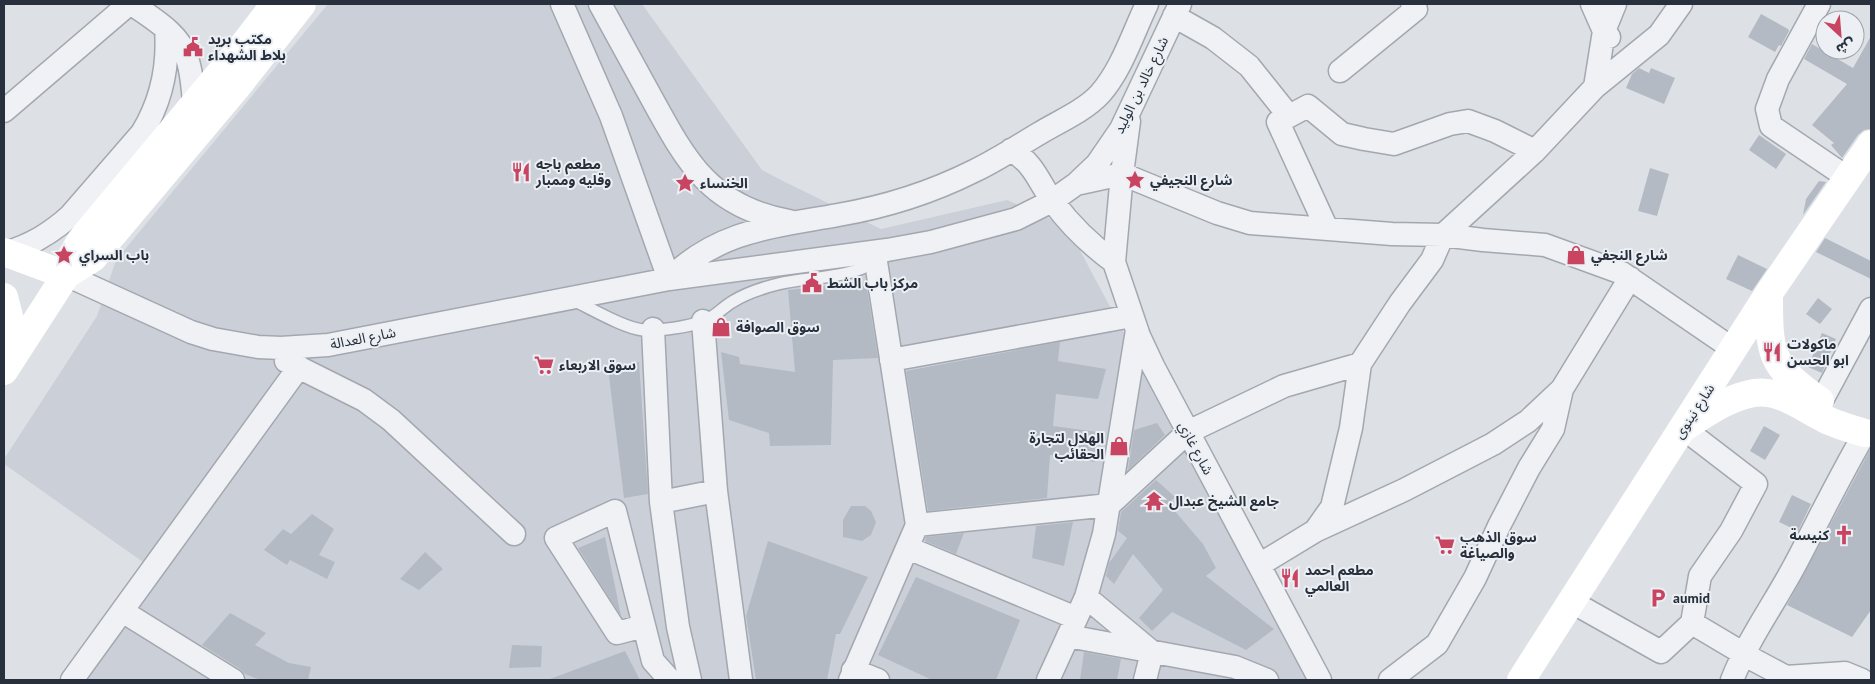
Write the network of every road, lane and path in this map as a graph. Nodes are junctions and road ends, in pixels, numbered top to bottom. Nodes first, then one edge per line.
1 (131, 4) edge
2 (275, 4) edge
3 (302, 4) edge
4 (562, 4) edge
5 (600, 4) edge
6 (1147, 4) edge
7 (1412, 4) edge
8 (1592, 4) edge
9 (1615, 4) edge
10 (1681, 4) edge
11 (1819, 4) edge
12 (1177, 10) edge
13 (166, 29) junction
14 (1604, 31) junction
15 (1627, 62) junction
16 (1340, 72) dead end
17 (1595, 87) junction
18 (194, 104) junction
19 (1131, 109) junction
20 (4, 111) edge
21 (1289, 116) junction
22 (1871, 144) edge
23 (1012, 150) junction
24 (1535, 151) junction
25 (1122, 174) junction
26 (1848, 178) junction
27 (1076, 184) junction
28 (1052, 201) junction
29 (794, 222) junction
30 (1327, 229) junction
31 (1443, 235) junction
32 (5, 252) edge
33 (882, 256) junction
34 (1114, 262) junction
35 (66, 275) junction
36 (1630, 278) junction
37 (669, 280) junction
38 (1769, 293) junction
39 (4, 297) edge
40 (570, 299) junction
41 (1871, 309) edge
42 (704, 321) junction
43 (1134, 323) junction
44 (653, 329) junction
45 (258, 347) junction
46 (1733, 349) junction
47 (891, 360) junction
48 (8, 364) edge
49 (1360, 364) junction
50 (299, 368) junction
51 (1562, 389) junction
52 (1821, 402) junction
53 (1683, 428) junction
54 (1188, 432) junction
55 (1868, 434) edge
56 (716, 491) junction
57 (661, 502) junction
58 (1109, 504) junction
59 (917, 525) junction
60 (1315, 531) junction
61 (514, 534) dead end
62 (908, 548) junction
63 (1259, 565) junction
64 (1086, 597) junction
65 (1572, 602) junction
66 (122, 611) junction
67 (1692, 623) junction
68 (644, 626) junction
69 (1072, 627) junction
70 (1152, 652) junction
71 (1743, 653) junction
72 (852, 675) edge
73 (1786, 678) edge
74 (72, 680) edge
75 (233, 680) edge
76 (670, 680) edge
77 (690, 680) edge
78 (741, 680) edge
79 (878, 680) edge
80 (1048, 680) edge
81 (1145, 680) edge
82 (1268, 680) edge
83 (1320, 680) edge
84 (1390, 680) edge
85 (1522, 680) edge
86 (1732, 680) edge
87 (1862, 680) edge

1 - 13 street
1 - 20 street
2 - 18 main road
3 - 35 main road
4 - 37 street
5 - 29 street
6 - 23 street
7 - 16 street
8 - 14 street
9 - 14 street
10 - 15 street
11 - 26 street
12 - 19 street, شارع خالد بن الوليد
12 - 21 street
13 - 18 street
13 - 32 street
14 - 15 street
14 - 17 street
15 - 17 street
17 - 24 street
18 - 35 main road
19 - 25 street, شارع غازي
19 - 27 street, شارع خالد بن الوليد
21 - 24 street
21 - 30 street
22 - 26 main road, شارع نينوى
23 - 28 street
23 - 29 street
24 - 31 street
25 - 27 street
25 - 30 street
25 - 34 street, شارع غازي
26 - 38 main road, شارع نينوى
27 - 28 street, شارع العدالة
28 - 33 street, شارع العدالة
28 - 34 street
29 - 37 street
30 - 31 street
31 - 36 street
31 - 49 street
32 - 35 main road
33 - 37 street, شارع العدالة
33 - 42 lane
33 - 47 street
34 - 43 street, شارع غازي
35 - 45 street, شارع العدالة
35 - 48 main road
36 - 46 street
36 - 51 street
37 - 40 street, شارع العدالة
38 - 46 main road, شارع نينوى
38 - 52 main road
39 - 48 main road
40 - 44 lane
40 - 45 street, شارع العدالة
41 - 52 street
42 - 44 lane
42 - 56 street
43 - 47 street
43 - 54 street, شارع غازي
43 - 58 street
44 - 57 street
45 - 50 street
46 - 53 main road, شارع نينوى
47 - 59 street
49 - 54 street
49 - 60 street
50 - 61 street
50 - 66 street
51 - 60 street
51 - 84 street
52 - 55 main road
53 - 55 main road
53 - 65 main road, شارع نينوى
53 - 67 street
54 - 58 street
54 - 63 street, شارع غازي
55 - 71 street
56 - 57 street
56 - 78 street
57 - 77 street
58 - 59 street
58 - 64 street
59 - 62 street
60 - 63 street
62 - 69 street
62 - 72 street
63 - 83 street, شارع غازي
64 - 69 street
64 - 70 street
65 - 67 street
65 - 85 main road, شارع نينوى
66 - 74 street
66 - 75 street
67 - 71 street
68 - 68 street
68 - 76 street
69 - 70 street
69 - 80 street
70 - 81 street
70 - 82 street
71 - 73 street
71 - 86 street
72 - 79 street
73 - 87 street

